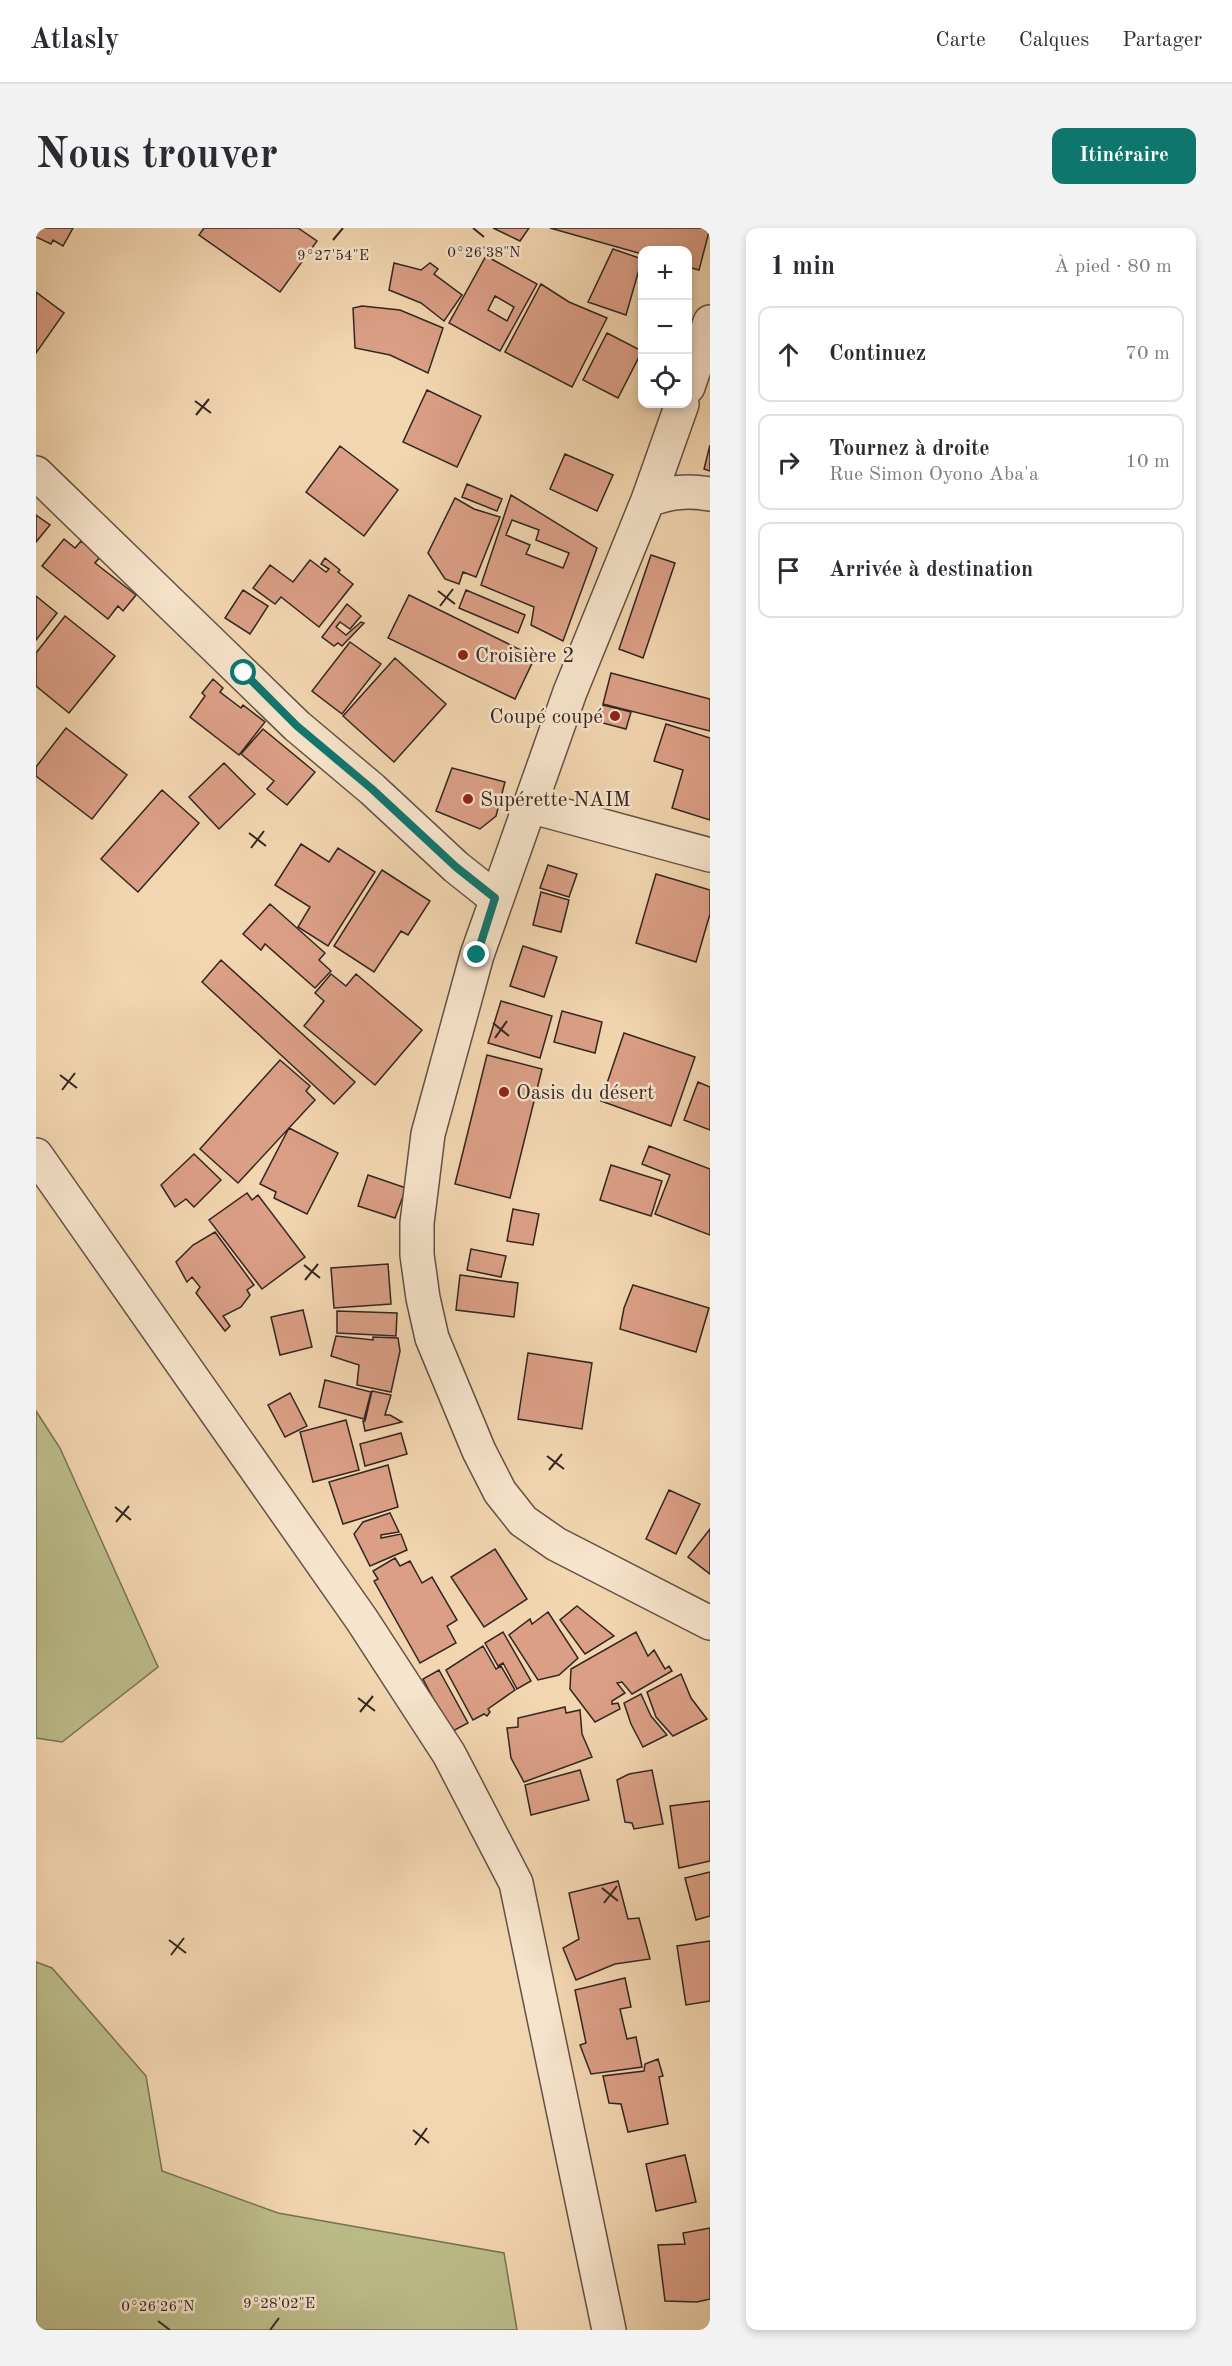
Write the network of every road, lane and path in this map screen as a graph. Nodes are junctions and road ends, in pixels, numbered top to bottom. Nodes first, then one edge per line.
1 (710, 322) edge
2 (692, 373) edge
3 (681, 408) edge
4 (36, 473) edge
5 (710, 494) edge
6 (648, 500) junction
7 (529, 806) junction
8 (710, 855) edge
9 (495, 898) junction
10 (36, 1155) edge
11 (710, 1623) edge
12 (609, 2330) edge

1 - 2 street
3 - 6 street
4 - 9 street
5 - 6 street
6 - 7 street
7 - 8 street
7 - 9 street
9 - 11 street
10 - 12 street

